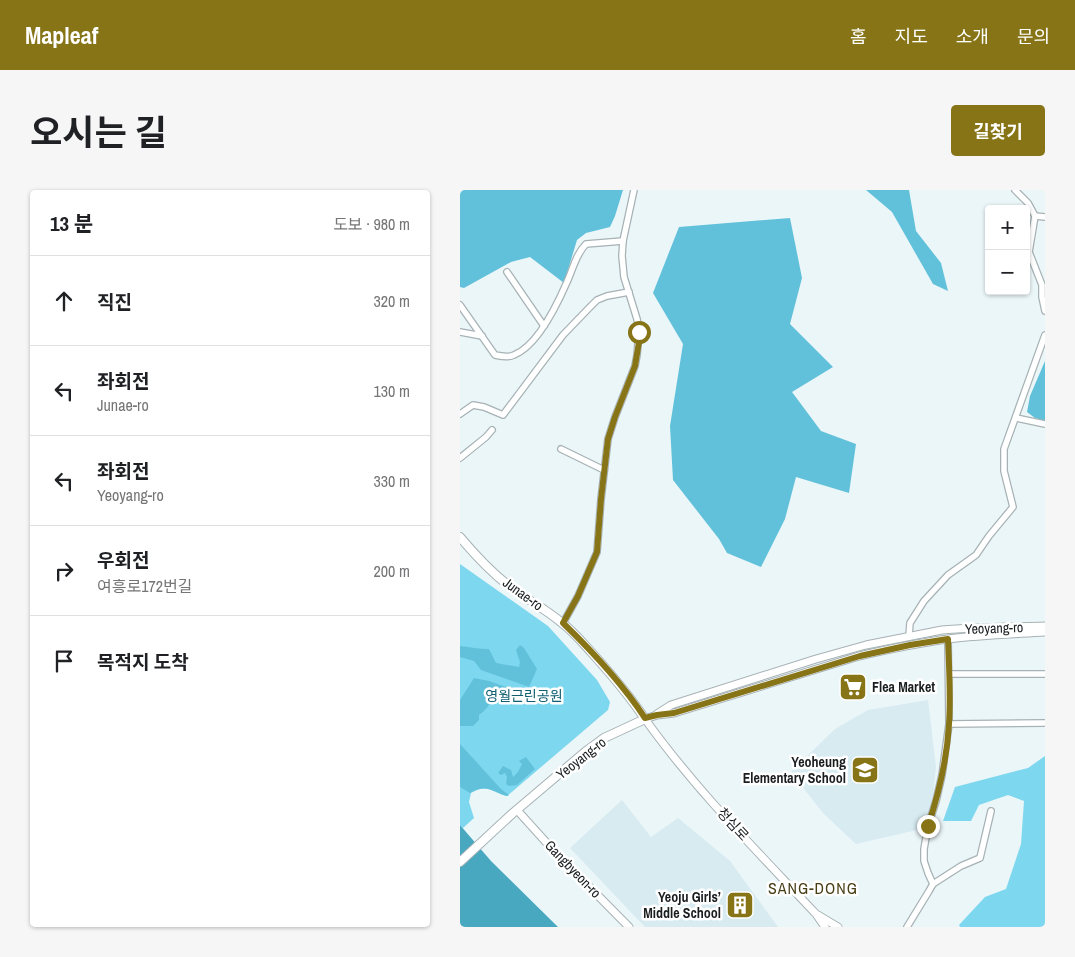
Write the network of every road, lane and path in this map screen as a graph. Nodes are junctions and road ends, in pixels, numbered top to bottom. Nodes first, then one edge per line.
1 (634, 190) edge
2 (1015, 190) edge
3 (1035, 216) junction
4 (1045, 217) edge
5 (623, 241) junction
6 (507, 272) dead end
7 (629, 292) junction
8 (460, 305) edge
9 (1045, 311) edge
10 (544, 326) junction
11 (460, 332) edge
12 (1045, 335) edge
13 (482, 336) junction
14 (460, 414) edge
15 (1016, 418) junction
16 (1045, 424) edge
17 (492, 430) dead end
18 (561, 449) dead end
19 (460, 458) edge
20 (604, 470) junction
21 (460, 537) edge
22 (563, 623) junction
23 (1045, 626) edge
24 (1045, 632) edge
25 (909, 636) junction
26 (948, 639) junction
27 (910, 645) junction
28 (949, 674) junction
29 (1045, 674) edge
30 (657, 715) junction
31 (645, 718) junction
32 (1045, 723) edge
33 (949, 724) junction
34 (991, 811) dead end
35 (515, 812) junction
36 (460, 862) edge
37 (932, 884) junction
38 (816, 914) junction
39 (630, 927) edge
40 (825, 927) edge
41 (838, 927) edge
42 (906, 927) edge

1 - 5 street
2 - 3 street
3 - 4 street
3 - 9 street
5 - 7 street
5 - 10 street
6 - 10 street
7 - 14 street
7 - 20 street
8 - 13 street
10 - 13 street
11 - 13 street
12 - 15 street
15 - 16 street
15 - 25 street
17 - 19 street
18 - 20 street
20 - 22 street
21 - 22 main road, Junae-ro
22 - 31 main road, Junae-ro
23 - 25 street, Yeoyang-ro
24 - 26 street, Yeoyang-ro
25 - 27 street
25 - 30 street, Yeoyang-ro
26 - 27 street, Yeoyang-ro
26 - 28 street
27 - 30 street, Yeoyang-ro
28 - 29 street
28 - 33 street
30 - 31 street, Yeoyang-ro
31 - 35 main road, Yeoyang-ro
31 - 38 street, 청심로
32 - 33 street
33 - 37 street
34 - 37 street
35 - 36 main road, Yeoyang-ro
35 - 39 street, Gangbyeon-ro
37 - 42 street
38 - 40 street, 청심로
38 - 41 street

